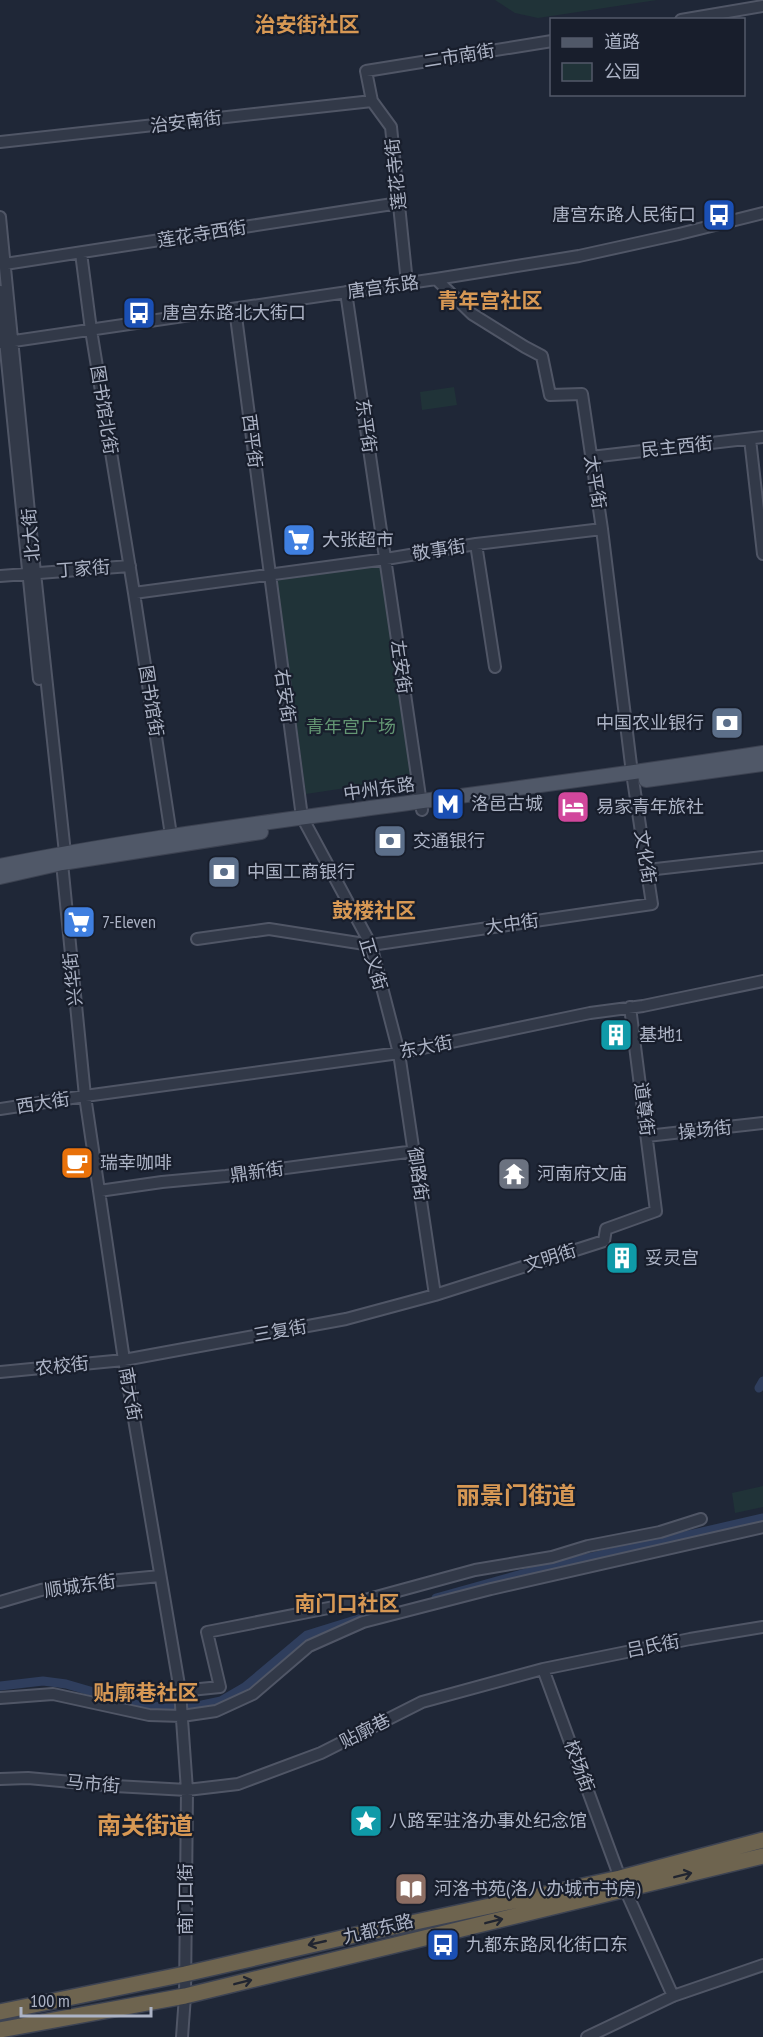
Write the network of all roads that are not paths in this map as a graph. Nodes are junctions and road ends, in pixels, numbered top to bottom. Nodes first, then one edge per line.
1 (763, 6) edge
2 (693, 18) edge
3 (550, 41) edge
4 (366, 72) joint
5 (372, 101) junction
6 (0, 142) edge
7 (399, 203) junction
8 (763, 213) edge
9 (0, 217) edge
10 (81, 253) junction
11 (5, 264) junction
12 (436, 279) junction
13 (407, 283) junction
14 (0, 291) edge
15 (346, 292) junction
16 (235, 309) junction
17 (91, 330) junction
18 (6, 342) edge
19 (763, 437) edge
20 (750, 440) junction
21 (591, 457) junction
22 (602, 529) junction
23 (476, 544) junction
24 (763, 554) edge
25 (386, 559) junction
26 (130, 566) junction
27 (31, 573) junction
28 (268, 574) junction
29 (0, 576) edge
30 (134, 593) junction
31 (495, 667) dead end
32 (763, 753) edge
33 (763, 764) edge
34 (632, 778) junction
35 (422, 806) junction
36 (303, 821) junction
37 (171, 835) junction
38 (62, 857) junction
39 (763, 857) edge
40 (0, 866) edge
41 (647, 870) junction
42 (0, 877) edge
43 (652, 904) joint
44 (197, 939) dead end
45 (375, 944) junction
46 (763, 981) edge
47 (630, 1007) junction
48 (399, 1053) junction
49 (85, 1096) junction
50 (0, 1109) edge
51 (763, 1123) edge
52 (647, 1136) junction
53 (415, 1151) junction
54 (99, 1191) junction
55 (656, 1211) joint
56 (435, 1295) junction
57 (124, 1360) junction
58 (0, 1372) edge
59 (700, 1519) dead end
60 (763, 1527) edge
61 (160, 1576) junction
62 (0, 1602) edge
63 (763, 1627) edge
64 (543, 1669) junction
65 (180, 1691) junction
66 (0, 1698) edge
67 (182, 1716) junction
68 (0, 1779) edge
69 (187, 1790) junction
70 (763, 1840) edge
71 (763, 1856) edge
72 (622, 1884) junction
73 (763, 1965) edge
74 (185, 1974) junction
75 (185, 1996) junction
76 (673, 1996) junction
77 (0, 2012) edge
78 (0, 2030) edge
79 (182, 2037) edge
80 (587, 2037) edge

1 - 2 street
3 - 4 street, 二市南街
4 - 5 street, 莲花寺街
5 - 6 street, 治安南街
5 - 7 street, 莲花寺街
7 - 10 street, 莲花寺西街
7 - 13 street, 莲花寺街
8 - 12 street, 唐宫东路
9 - 11 street, 北大街
10 - 11 street, 莲花寺西街
10 - 17 street, 图书馆北街
11 - 18 street, 北大街
12 - 13 street, 唐宫东路
12 - 21 street, 太平街
13 - 15 street, 唐宫东路
14 - 18 street, 北大街
15 - 16 street, 唐宫东路
15 - 25 street, 东平街
16 - 17 street, 唐宫东路
16 - 28 street, 西平街
17 - 18 street, 唐宫东路
17 - 26 street, 图书馆北街
18 - 27 street, 北大街
19 - 20 street, 民主西街
20 - 21 street, 民主西街
20 - 24 street
21 - 22 street, 太平街
22 - 23 street, 敬事街
22 - 34 street, 太平街
23 - 25 street, 敬事街
23 - 31 street
25 - 28 street, 敬事街
25 - 35 street, 左安街
26 - 27 street, 丁家街
26 - 30 street, 图书馆街
27 - 29 street, 丁家街
27 - 38 street, 北大街
28 - 30 street, 敬事街
28 - 36 street, 右安街
30 - 37 street, 图书馆街
32 - 34 main road, 中州东路
33 - 34 main road, 中州东路
34 - 35 main road, 中州东路
34 - 41 street, 文化街
35 - 36 main road, 中州东路
36 - 37 main road, 中州东路
36 - 38 main road, 中州东路
36 - 45 street, 正义街
37 - 38 main road, 中州东路
38 - 40 main road, 中州东路
38 - 42 main road, 中州东路
38 - 49 street, 兴华街
39 - 41 street
41 - 43 street, 文化街
43 - 45 street, 大中街
44 - 45 street
45 - 48 street, 正义街
46 - 47 street, 东大街
47 - 48 street, 东大街
47 - 52 street, 道尊街
48 - 49 street, 东大街
48 - 53 street, 御路街
49 - 50 street, 西大街
49 - 54 street, 南大街
51 - 52 street, 操场街
52 - 55 street, 道尊街
53 - 54 street, 鼎新街
53 - 56 street, 御路街
54 - 57 street, 南大街
55 - 56 street, 文明街
56 - 57 street, 三复街
57 - 58 street, 农校街
57 - 61 street, 南大街
59 - 65 street
60 - 67 street
61 - 62 street, 顺城东街
61 - 65 street, 南大街
63 - 64 street, 吕氏街
64 - 69 street, 贴廓巷
64 - 72 street, 校场街
65 - 67 street, 南大街
66 - 67 street
67 - 69 street, 南门口街
68 - 69 street, 马市街
69 - 74 street, 南门口街
70 - 72 highway, 九都东路
72 -> 71 highway, 九都东路
72 -> 74 highway, 九都东路
75 -> 72 highway, 九都东路
72 - 76 street, 校场街
73 - 76 street
74 - 75 street, 南门口街
74 - 77 highway, 九都东路
75 - 78 highway, 九都东路
75 - 79 street, 南门口街
76 - 80 street

